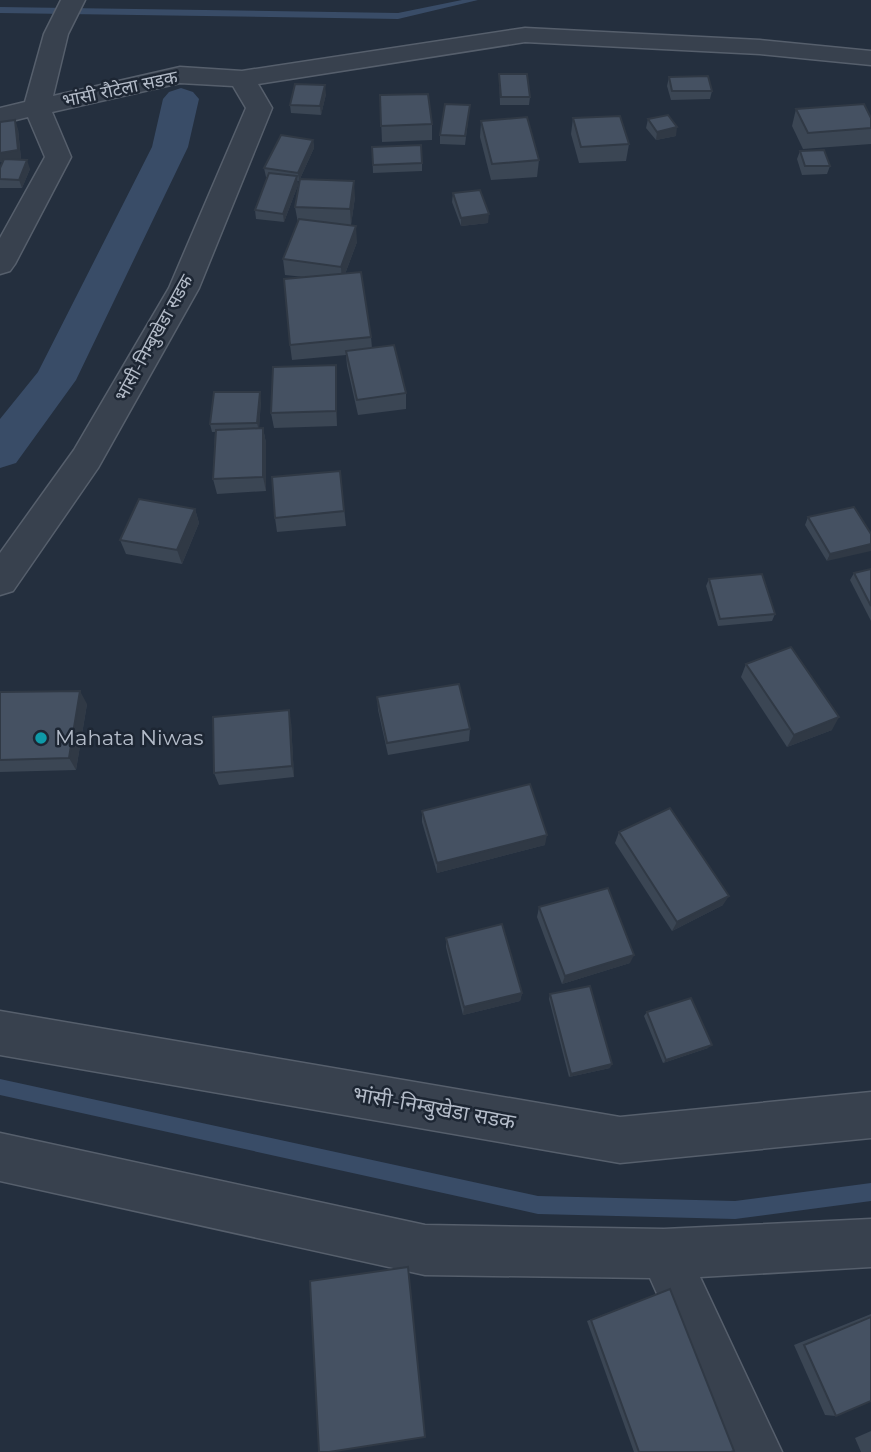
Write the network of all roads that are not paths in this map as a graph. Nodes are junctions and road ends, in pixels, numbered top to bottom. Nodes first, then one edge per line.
1 (73, 0) edge
2 (871, 58) edge
3 (242, 79) junction
4 (37, 107) junction
5 (0, 116) edge
6 (0, 264) edge
7 (0, 581) edge
8 (0, 1032) edge
9 (871, 1115) edge
10 (0, 1157) edge
11 (871, 1242) edge
12 (664, 1254) junction
13 (755, 1452) edge

1 - 4 street
2 - 3 street, भांसी रौटेला सडक
3 - 4 street, भांसी रौटेला सडक
3 - 7 street, भांसी-निम्बुखेडा सडक
4 - 5 street, भांसी रौटेला सडक
4 - 6 street
8 - 9 street, भांसी-निम्बुखेडा सडक
10 - 12 street
11 - 12 street
12 - 13 street

